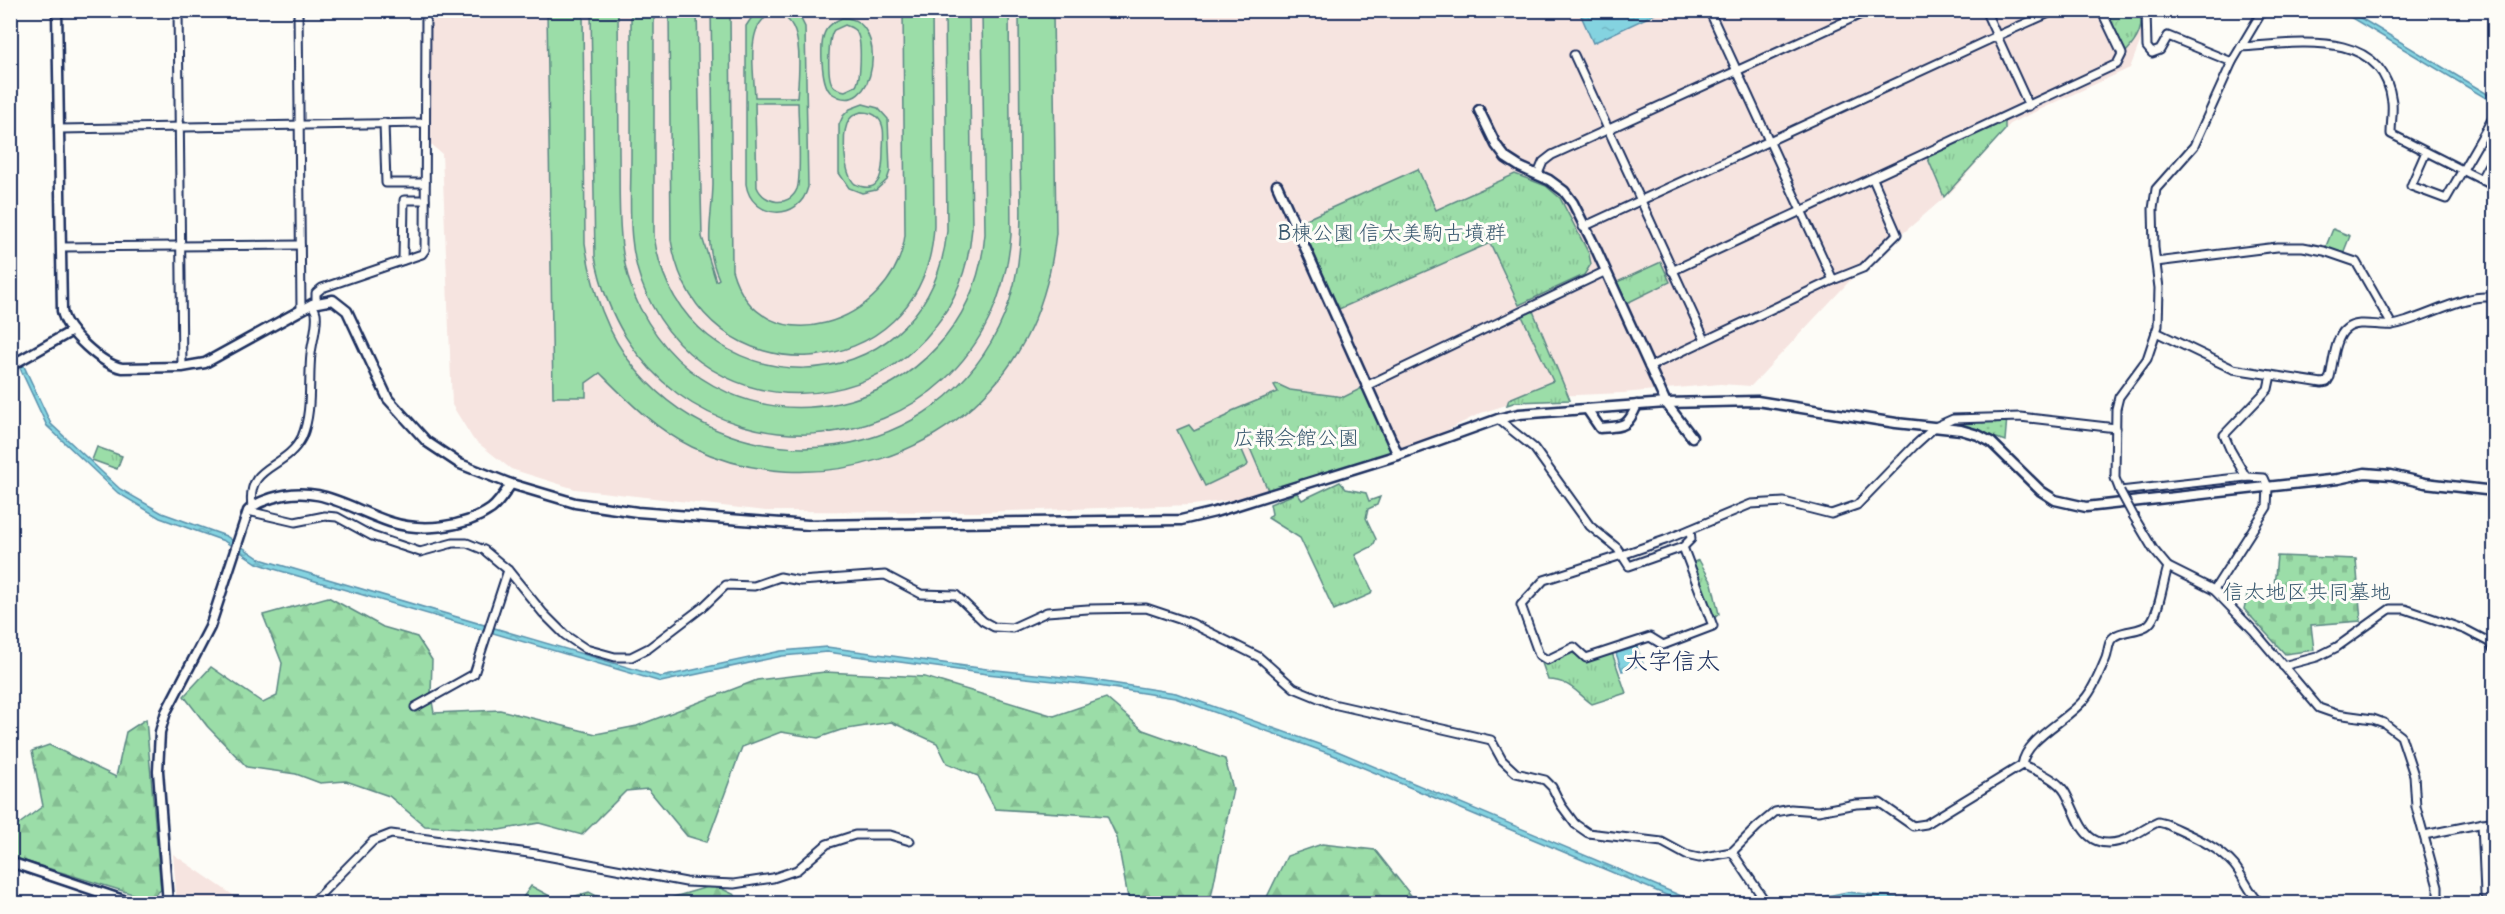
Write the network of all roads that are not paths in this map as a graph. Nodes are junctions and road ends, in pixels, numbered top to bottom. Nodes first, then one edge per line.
1 (57, 10) edge
2 (178, 10) edge
3 (298, 10) edge
4 (426, 10) edge
5 (1709, 10) edge
6 (1870, 10) edge
7 (1985, 10) edge
8 (2056, 10) edge
9 (2101, 10) edge
10 (2146, 10) edge
11 (2263, 10) edge
12 (2491, 10) edge
13 (2494, 16) edge
14 (1997, 36) junction
15 (2241, 47) junction
16 (1574, 55) dead end
17 (2232, 62) junction
18 (1738, 71) junction
19 (2029, 106) junction
20 (1479, 110) dead end
21 (2494, 116) edge
22 (384, 123) junction
23 (424, 123) junction
24 (298, 125) junction
25 (179, 127) junction
26 (59, 129) junction
27 (1608, 129) junction
28 (1770, 142) junction
29 (2426, 152) junction
30 (2494, 155) edge
31 (2462, 169) junction
32 (1538, 174) junction
33 (1873, 179) junction
34 (2481, 179) junction
35 (425, 183) junction
36 (1277, 185) dead end
37 (2494, 186) edge
38 (425, 201) junction
39 (1640, 201) junction
40 (1802, 211) junction
41 (1583, 227) junction
42 (180, 245) junction
43 (300, 245) junction
44 (61, 247) junction
45 (403, 260) junction
46 (2156, 262) junction
47 (1606, 271) junction
48 (1672, 271) junction
49 (1833, 280) junction
50 (2494, 298) edge
51 (314, 303) junction
52 (301, 310) junction
53 (2392, 325) junction
54 (72, 331) junction
55 (2156, 332) junction
56 (1705, 340) junction
57 (10, 366) edge
58 (182, 367) junction
59 (1649, 367) junction
60 (2271, 375) junction
61 (1366, 386) junction
62 (1666, 404) junction
63 (1637, 405) junction
64 (1587, 409) junction
65 (1498, 419) junction
66 (1935, 427) junction
67 (2116, 428) junction
68 (1692, 437) dead end
69 (1398, 455) junction
70 (2246, 477) junction
71 (511, 484) junction
72 (2268, 487) junction
73 (2120, 491) junction
74 (2494, 491) edge
75 (250, 509) junction
76 (1690, 530) junction
77 (1683, 548) junction
78 (1622, 555) junction
79 (2168, 567) junction
80 (508, 570) junction
81 (2214, 590) junction
82 (2494, 650) edge
83 (2283, 666) junction
84 (415, 707) dead end
85 (2022, 765) junction
86 (2494, 821) edge
87 (2482, 823) junction
88 (2424, 835) junction
89 (910, 841) dead end
90 (1732, 852) junction
91 (10, 862) edge
92 (2494, 894) edge
93 (135, 903) edge
94 (168, 903) edge
95 (311, 903) edge
96 (1767, 903) edge
97 (2261, 903) edge
98 (2438, 903) edge

1 - 26 street
2 - 25 street
3 - 24 street
4 - 23 street
5 - 18 street
6 - 18 street
7 - 14 street
8 - 14 street
9 - 19 street
10 - 17 street
11 - 15 street
12 - 13 street
14 - 19 street
14 - 28 street
15 - 17 street
15 - 29 street
16 - 27 street
17 - 46 street
18 - 27 street
18 - 28 street
19 - 33 street
20 - 32 street
21 - 31 street
22 - 23 street
22 - 24 street
22 - 35 street
23 - 35 street
24 - 25 street
24 - 43 street
25 - 26 street
25 - 42 street
26 - 44 street
27 - 32 street
27 - 39 street
28 - 39 street
28 - 40 street
29 - 31 street
29 - 31 street
30 - 34 street
31 - 34 street
32 - 41 street
33 - 40 street
33 - 49 street
34 - 37 street
35 - 38 street
36 - 61 street
38 - 45 street
38 - 45 street
39 - 41 street
39 - 48 street
40 - 48 street
40 - 49 street
41 - 47 street
42 - 43 street
42 - 44 street
42 - 58 street
43 - 52 street
44 - 54 street
45 - 51 street
46 - 53 street
46 - 55 street
47 - 59 street
47 - 61 street
48 - 56 street
49 - 56 street
50 - 53 street
51 - 52 street
51 - 71 street
51 - 75 street
52 - 58 street
53 - 60 street
54 - 57 street
54 - 58 street
55 - 60 street
55 - 67 street
56 - 59 street
59 - 62 street
60 - 70 street
61 - 69 street
62 - 63 street
62 - 66 street
62 - 68 street
63 - 64 street
63 - 64 street
64 - 65 street
65 - 69 street
65 - 78 street
66 - 67 street
66 - 72 street
66 - 76 street
67 - 73 street
69 - 71 street
70 - 72 street
70 - 73 street
71 - 75 street
72 - 74 street
72 - 81 street
73 - 79 street, bridge
75 - 80 street
75 - 94 street
76 - 77 street
76 - 78 street
77 - 78 street
77 - 78 street
79 - 81 street
79 - 85 street
80 - 84 street
80 - 90 street
81 - 83 street
82 - 83 street
83 - 88 street
85 - 90 street
85 - 97 street
86 - 87 street
87 - 88 street
87 - 92 street
88 - 98 street
89 - 95 street
90 - 96 street
91 - 93 street

